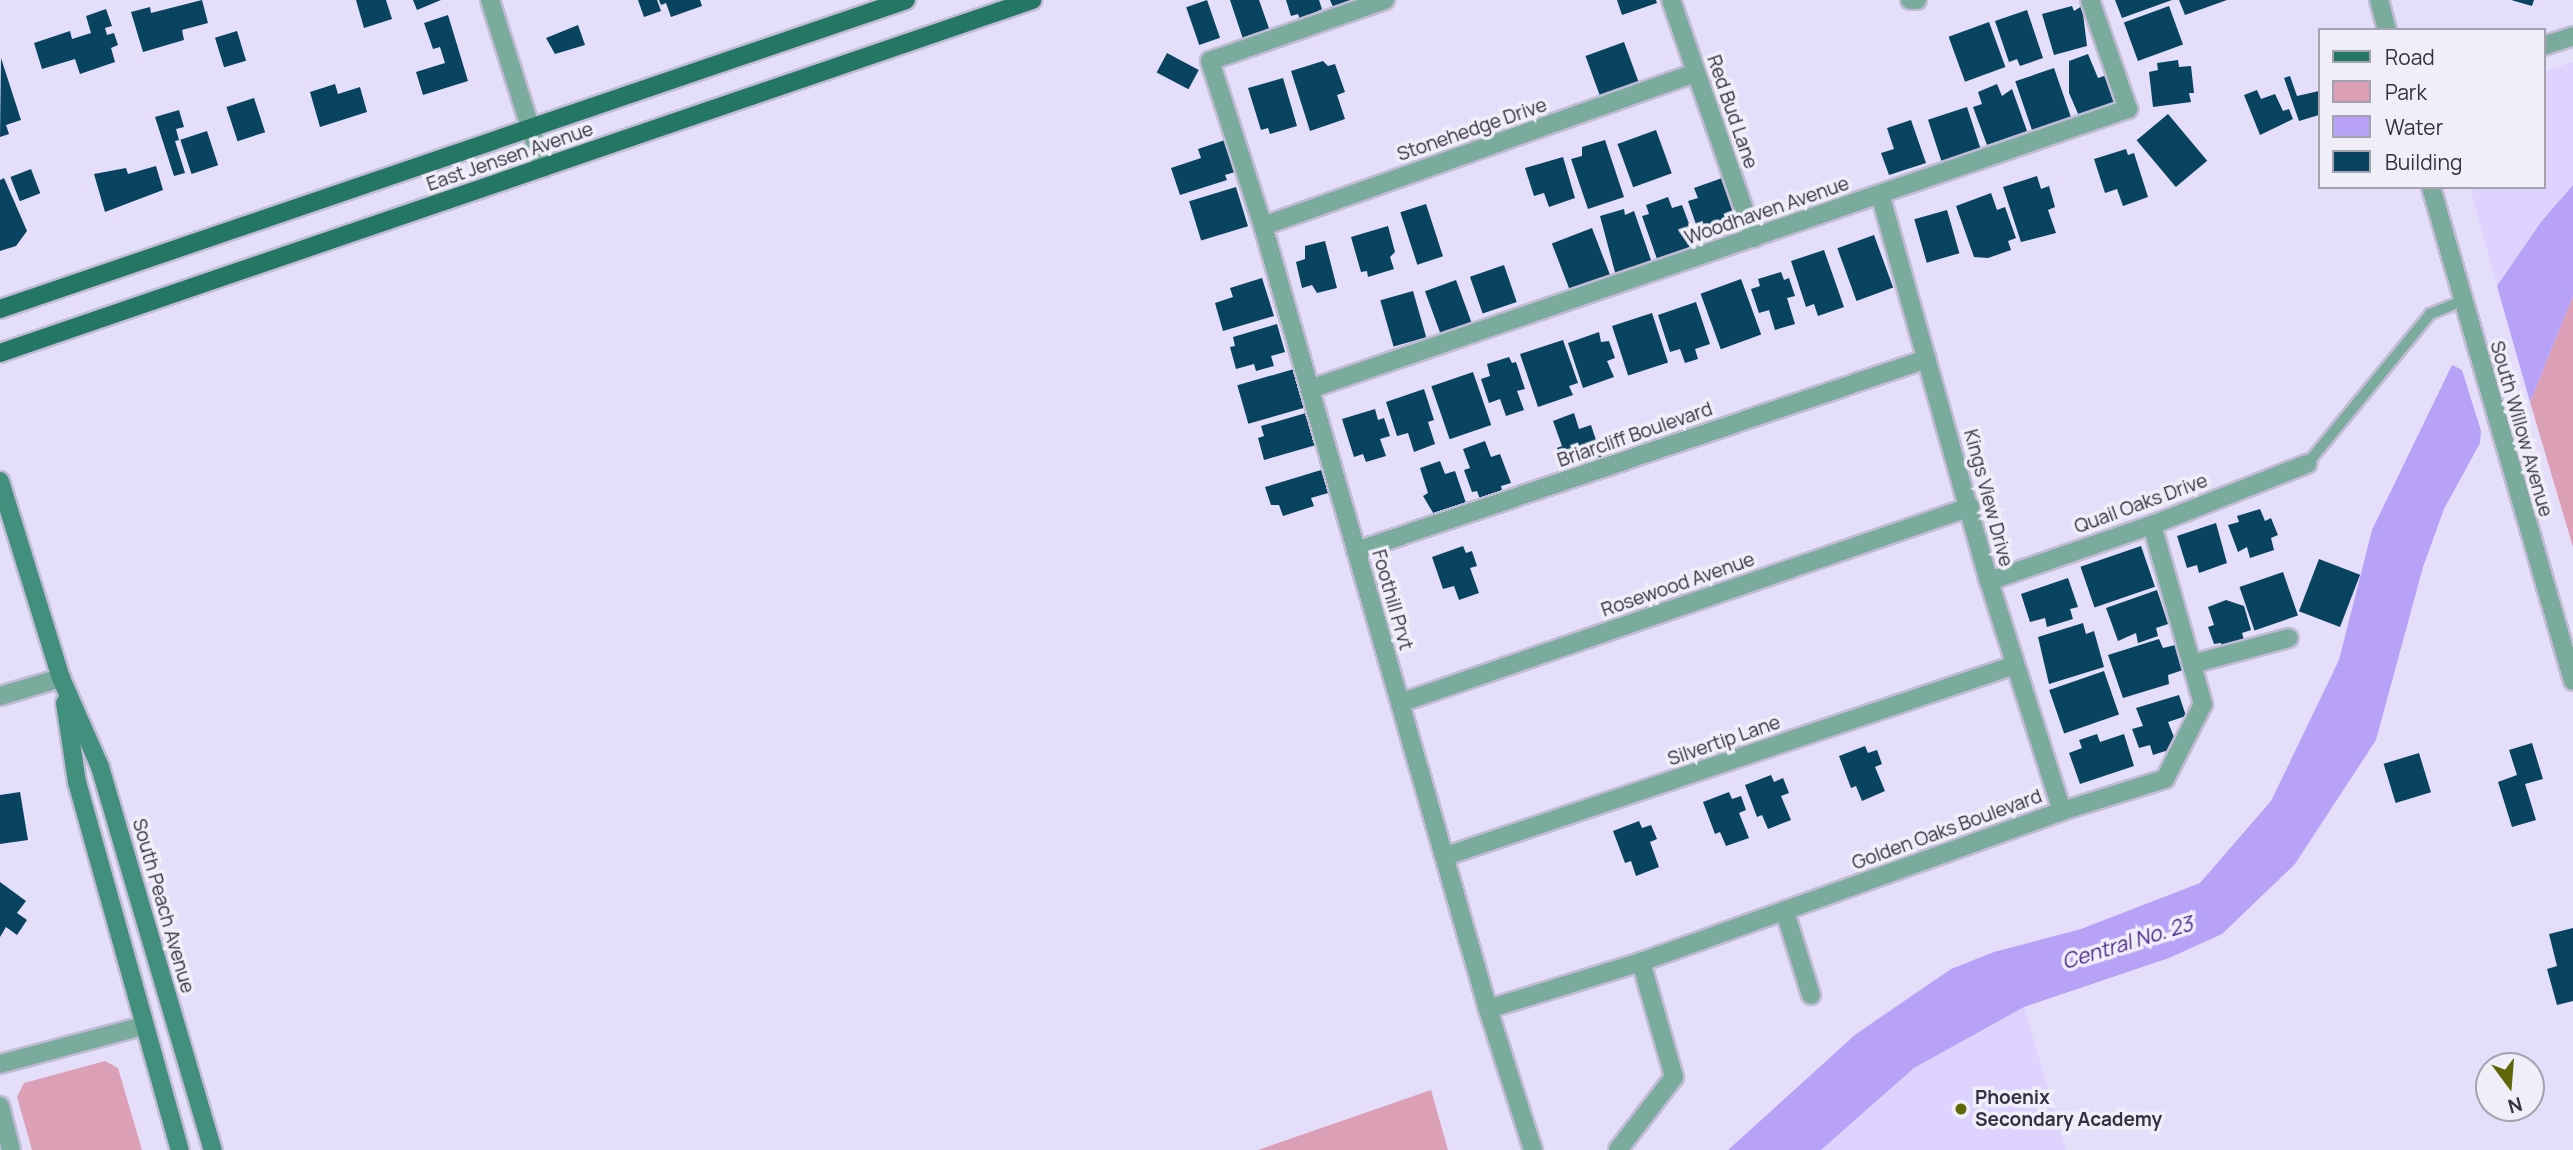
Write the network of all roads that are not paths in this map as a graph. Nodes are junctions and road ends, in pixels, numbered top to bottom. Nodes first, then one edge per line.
1 (490, 0) edge
2 (906, 0) edge
3 (1032, 0) edge
4 (1385, 0) edge
5 (1671, 0) edge
6 (1910, 0) edge
7 (1917, 0) edge
8 (2090, 0) edge
9 (2379, 0) edge
10 (2386, 28) edge
11 (2573, 37) edge
12 (2545, 45) edge
13 (1696, 73) junction
14 (531, 130) junction
15 (543, 168) junction
16 (2432, 189) edge
17 (1880, 194) junction
18 (1263, 226) junction
19 (1754, 237) junction
20 (2462, 301) junction
21 (0, 309) edge
22 (0, 353) edge
23 (1927, 359) junction
24 (1310, 389) junction
25 (2307, 464) joint
26 (0, 481) edge
27 (1970, 507) junction
28 (2152, 525) junction
29 (1356, 551) junction
30 (1989, 581) junction
31 (2289, 638) dead end
32 (2569, 652) edge
33 (2192, 664) junction
34 (2015, 665) junction
35 (61, 678) junction
36 (2573, 681) edge
37 (0, 696) edge
38 (1400, 703) junction
39 (2062, 811) junction
40 (1446, 856) junction
41 (1785, 912) junction
42 (1641, 962) junction
43 (1811, 995) dead end
44 (1488, 1009) junction
45 (143, 1026) junction
46 (0, 1064) edge
47 (0, 1106) edge
48 (12, 1150) edge
49 (180, 1150) edge
50 (213, 1150) edge
51 (1533, 1150) edge
52 (1618, 1150) edge

1 - 14 street
2 - 14 main road, East Jensen Avenue
3 - 15 main road, East Jensen Avenue
4 - 18 street, Foothill Prvt
5 - 13 street, Red Bud Lane
6 - 7 street
8 - 17 street, Woodhaven Avenue
9 - 10 street
11 - 12 street
13 - 18 street, Stonehedge Drive
13 - 19 street, Red Bud Lane
14 - 15 street
14 - 21 main road, East Jensen Avenue
15 - 22 main road, East Jensen Avenue
16 - 20 street, South Willow Avenue
17 - 19 street, Woodhaven Avenue
17 - 23 street, Kings View Drive
18 - 24 street, Foothill Prvt
19 - 24 street, Woodhaven Avenue
20 - 25 lane
20 - 32 street, South Willow Avenue
23 - 27 street, Kings View Drive
23 - 29 street, Briarcliff Boulevard
24 - 29 street, Foothill Prvt
25 - 28 street, Quail Oaks Drive
26 - 35 street, South Peach Avenue
27 - 30 street, Kings View Drive
27 - 38 street, Rosewood Avenue
28 - 30 street, Quail Oaks Drive
28 - 33 street, Golden Oaks Boulevard
29 - 38 street, Foothill Prvt
30 - 34 street, Kings View Drive
31 - 33 street
32 - 36 street, South Willow Avenue
33 - 39 street, Golden Oaks Boulevard
34 - 39 street, Kings View Drive
34 - 40 street, Silvertip Lane
35 - 37 street
35 - 45 street, South Peach Avenue
35 - 50 street, South Peach Avenue
38 - 40 street, Foothill Prvt
39 - 41 street, Golden Oaks Boulevard
40 - 44 street, Foothill Prvt
41 - 42 street, Golden Oaks Boulevard
41 - 43 street
42 - 44 street, Golden Oaks Boulevard
42 - 52 street
44 - 51 street, Foothill Prvt
45 - 46 street
45 - 49 street, South Peach Avenue
47 - 48 street

